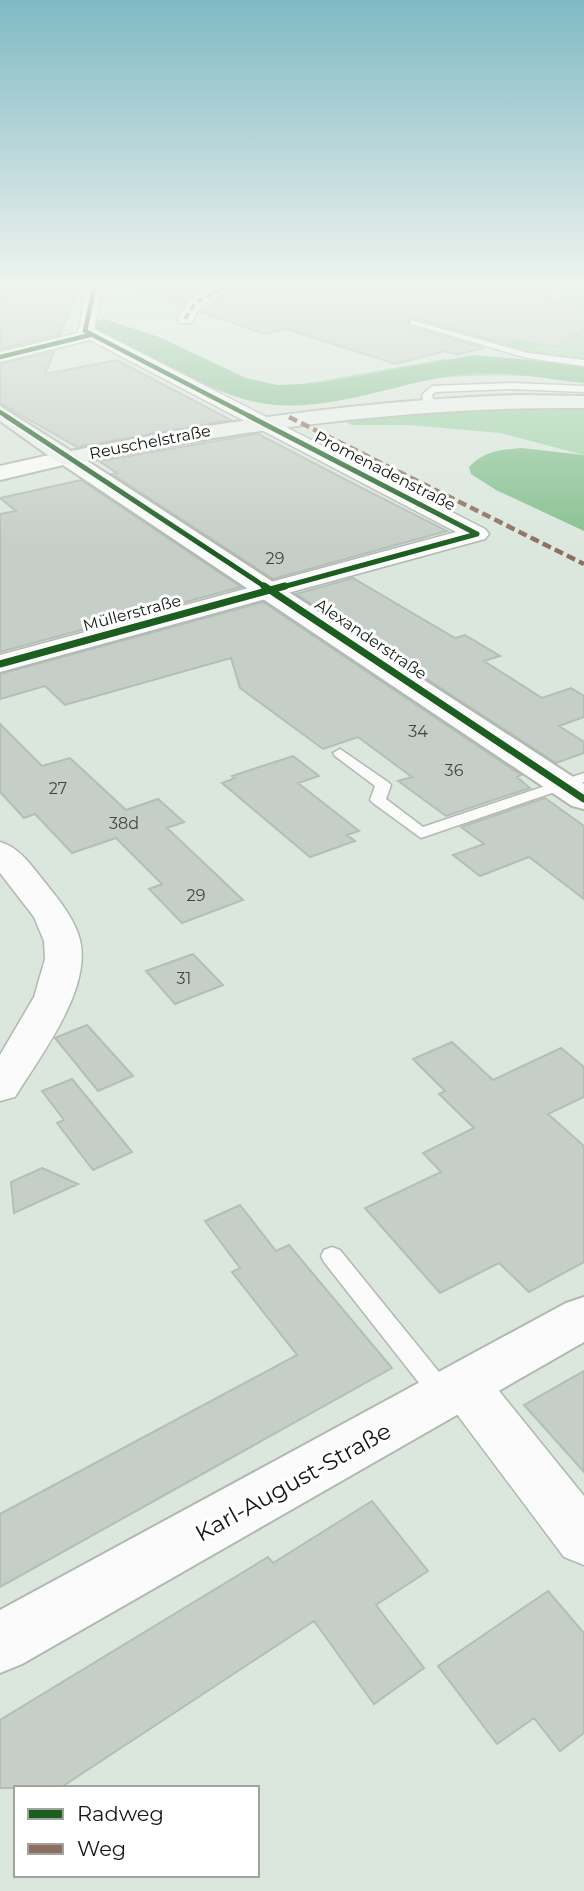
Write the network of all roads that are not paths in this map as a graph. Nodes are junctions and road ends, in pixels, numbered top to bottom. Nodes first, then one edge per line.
1 (169, 372) edge
2 (584, 389) edge
3 (584, 402) edge
4 (429, 403) junction
5 (0, 412) edge
6 (259, 421) junction
7 (67, 458) junction
8 (0, 473) edge
9 (271, 590) junction
10 (0, 664) edge
11 (340, 753) dead end
12 (577, 787) edge
13 (0, 852) edge
14 (0, 1087) edge
15 (332, 1256) dead end
16 (584, 1317) edge
17 (455, 1391) junction
18 (584, 1539) edge
19 (0, 1643) edge

1 - 6 street, Promenadenstraße
2 - 4 lane
3 - 4 main road, Reuschelstraße
4 - 6 main road, Reuschelstraße
5 - 7 main road, Alexanderstraße
6 - 7 main road, Reuschelstraße
6 - 9 street, Promenadenstraße
7 - 8 street, Reuschelstraße
7 - 9 street, Alexanderstraße
9 - 10 street, Müllerstraße
9 - 12 street, Alexanderstraße
11 - 12 lane
13 - 14 street
15 - 17 lane
16 - 17 street, Karl-August-Straße
17 - 18 street
17 - 19 street, Karl-August-Straße

